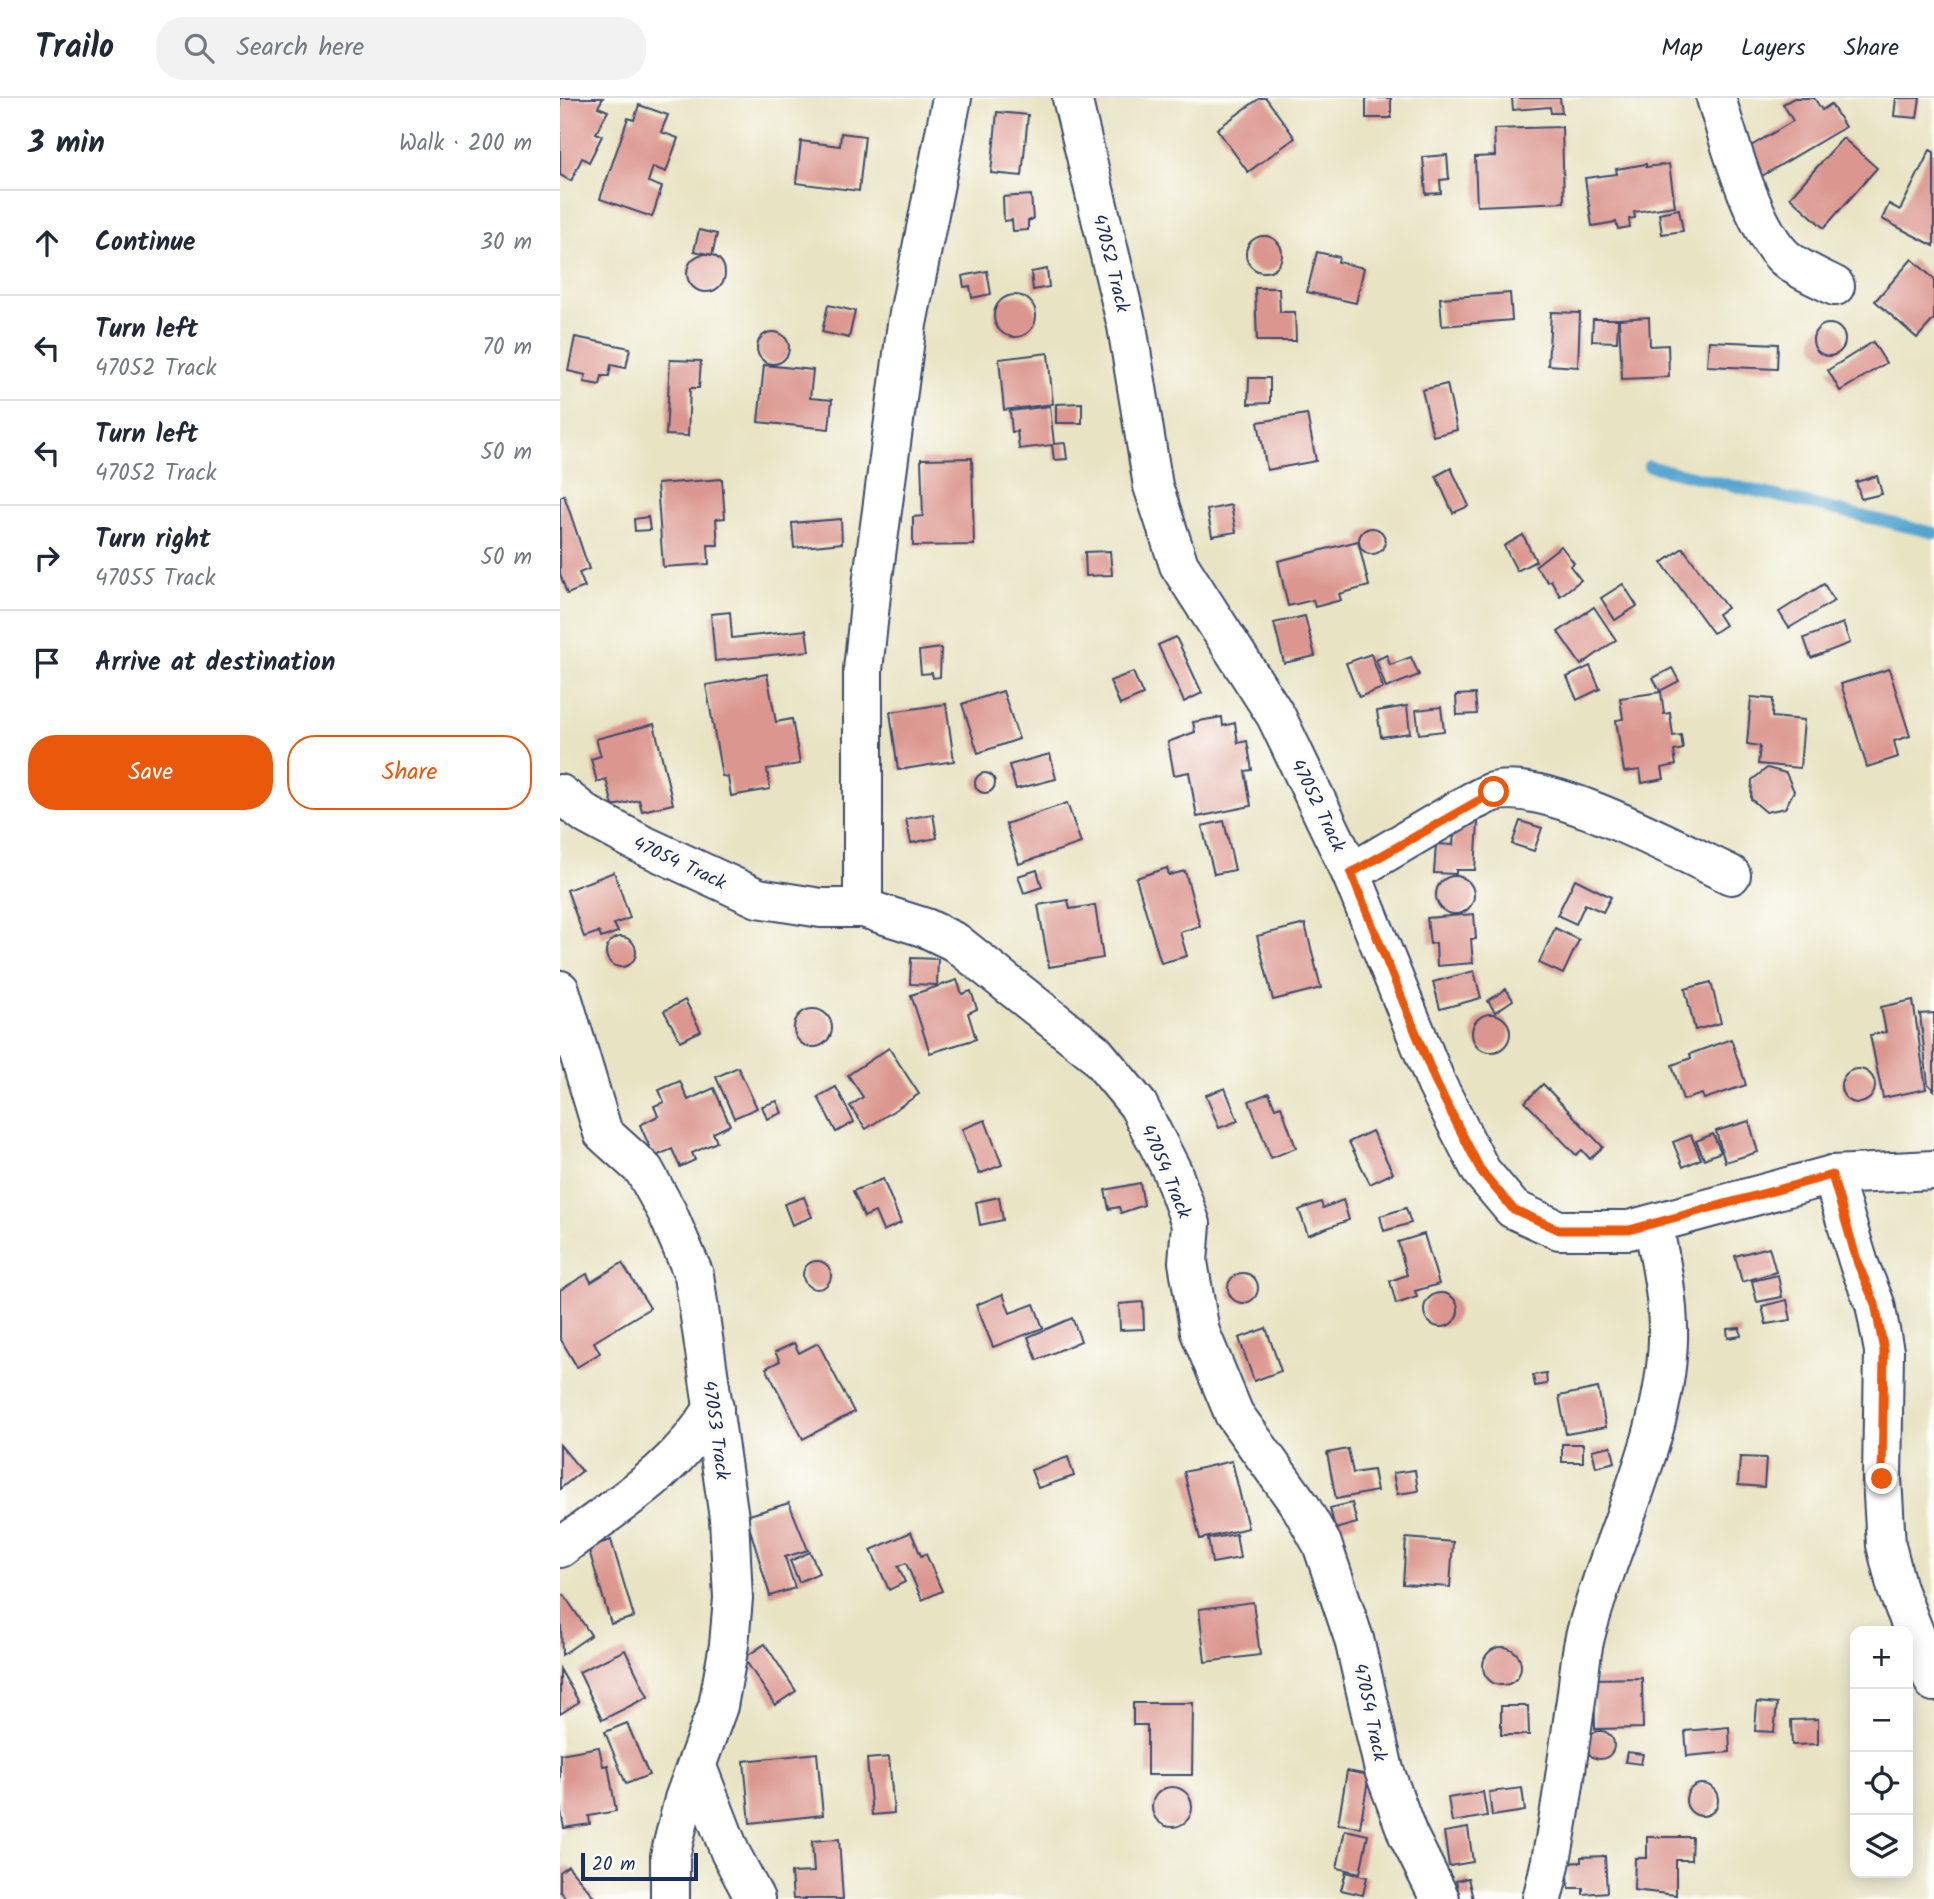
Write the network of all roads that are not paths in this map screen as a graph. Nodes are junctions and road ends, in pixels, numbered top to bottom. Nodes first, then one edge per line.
1 (952, 98) edge
2 (1716, 98) edge
3 (1084, 103) edge
4 (1835, 286) dead end
5 (560, 794) edge
6 (1351, 873) junction
7 (1731, 875) dead end
8 (863, 908) junction
9 (560, 990) edge
10 (1934, 1170) edge
11 (1832, 1175) junction
12 (1653, 1224) junction
13 (714, 1408) junction
14 (560, 1548) edge
15 (1934, 1682) edge
16 (697, 1767) junction
17 (670, 1899) edge
18 (755, 1899) edge
19 (1440, 1899) edge
20 (1542, 1899) edge

1 - 8 street
2 - 4 street
3 - 6 street, 47052 Track
5 - 8 street, 47054 Track
6 - 7 street
6 - 12 street, 47052 Track
8 - 19 street, 47054 Track
9 - 13 street, 47053 Track
10 - 11 street, 47052 Track
11 - 12 street, 47052 Track
11 - 15 street
12 - 20 street
13 - 14 street
13 - 16 street, 47053 Track
16 - 17 street, 47053 Track
16 - 18 street

